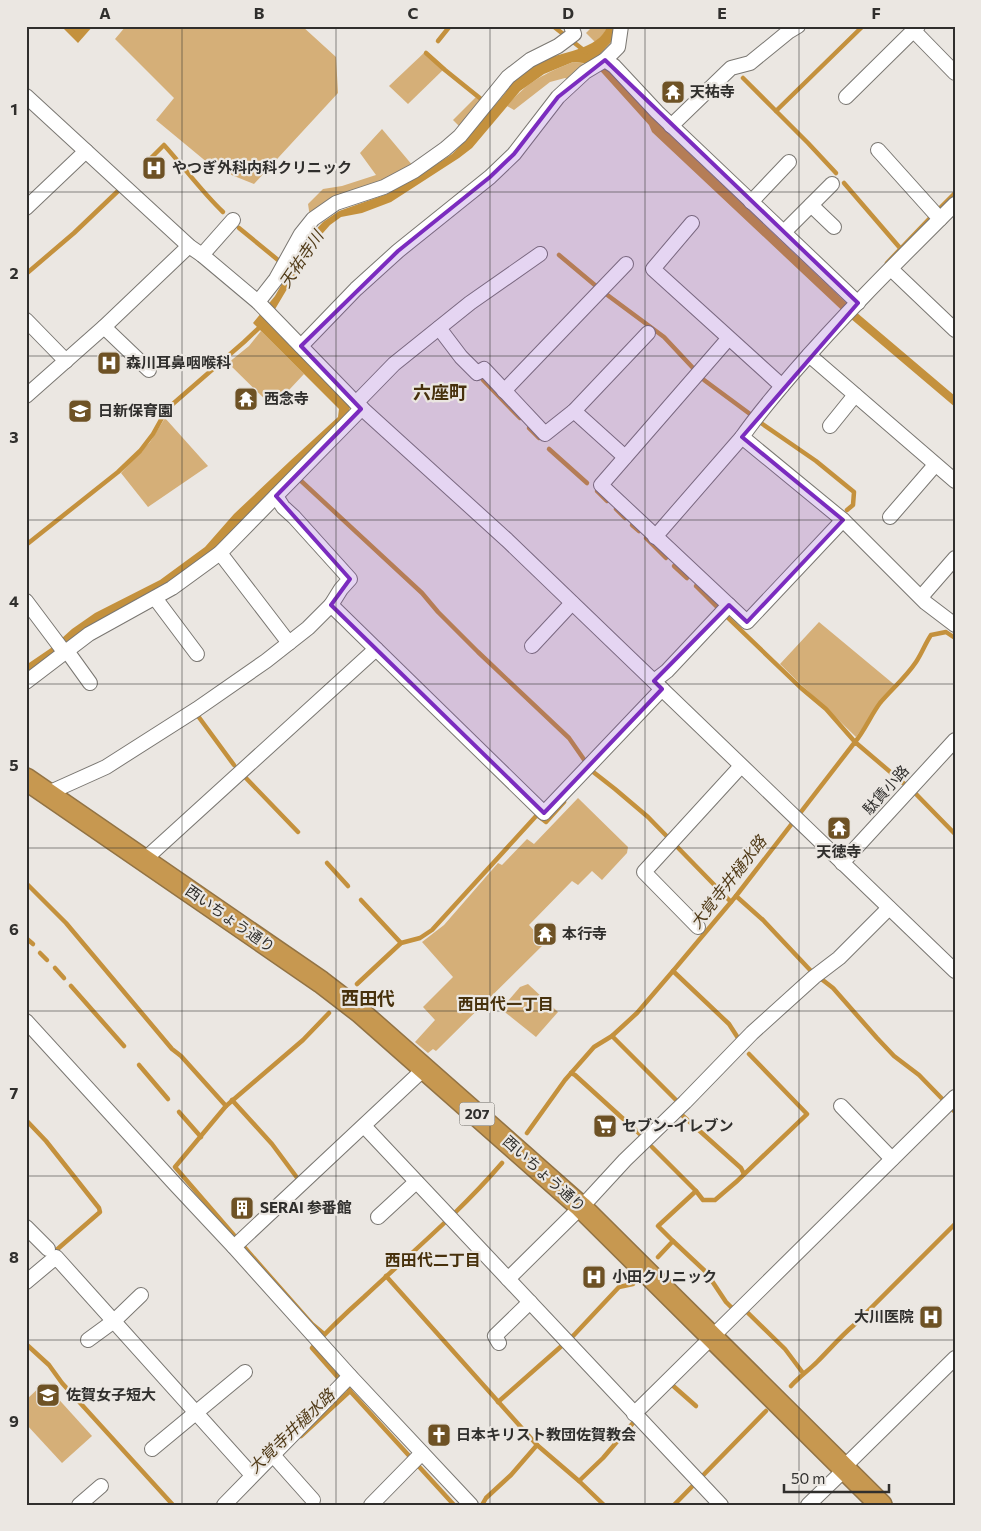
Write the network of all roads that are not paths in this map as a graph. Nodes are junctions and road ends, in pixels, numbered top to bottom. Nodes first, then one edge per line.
1 (621, 26) edge
2 (798, 26) edge
3 (916, 28) edge
4 (572, 30) edge
5 (600, 63) junction
6 (955, 73) edge
7 (26, 96) edge
8 (846, 96) dead end
9 (671, 126) junction
10 (878, 150) dead end
11 (86, 151) junction
12 (789, 162) dead end
13 (832, 184) dead end
14 (751, 202) junction
15 (812, 205) junction
16 (26, 208) edge
17 (953, 208) edge
18 (940, 219) junction
19 (233, 220) dead end
20 (692, 222) dead end
21 (834, 227) dead end
22 (784, 232) junction
23 (189, 246) junction
24 (540, 254) dead end
25 (202, 255) junction
26 (626, 264) dead end
27 (891, 269) junction
28 (852, 308) junction
29 (264, 309) junction
30 (26, 320) edge
31 (104, 328) junction
32 (439, 328) junction
33 (955, 330) edge
34 (648, 333) dead end
35 (728, 339) junction
36 (301, 346) junction
37 (809, 355) junction
38 (66, 361) junction
39 (149, 370) dead end
40 (782, 386) junction
41 (504, 391) junction
42 (855, 395) junction
43 (26, 396) edge
44 (359, 406) junction
45 (574, 410) junction
46 (830, 426) dead end
47 (742, 437) junction
48 (625, 457) junction
49 (936, 465) junction
50 (955, 481) edge
51 (276, 496) junction
52 (890, 517) dead end
53 (843, 520) junction
54 (656, 537) junction
55 (220, 553) junction
56 (955, 558) edge
57 (921, 596) junction
58 (155, 598) junction
59 (26, 601) edge
60 (572, 603) junction
61 (331, 605) junction
62 (729, 605) junction
63 (952, 623) edge
64 (289, 643) junction
65 (532, 646) dead end
66 (376, 649) junction
67 (66, 652) junction
68 (196, 654) dead end
69 (26, 682) edge
70 (90, 683) dead end
71 (658, 685) junction
72 (955, 740) edge
73 (742, 766) junction
74 (26, 780) edge
75 (46, 794) junction
76 (144, 860) junction
77 (842, 863) junction
78 (889, 908) junction
79 (698, 927) dead end
80 (955, 971) edge
81 (26, 1022) edge
82 (425, 1068) junction
83 (950, 1102) edge
84 (841, 1106) dead end
85 (365, 1126) junction
86 (892, 1159) junction
87 (416, 1182) junction
88 (581, 1207) junction
89 (378, 1217) dead end
90 (26, 1227) edge
91 (238, 1244) junction
92 (48, 1249) dead end
93 (508, 1279) junction
94 (26, 1282) edge
95 (141, 1295) dead end
96 (530, 1302) junction
97 (114, 1321) junction
98 (712, 1336) junction
99 (88, 1340) dead end
100 (499, 1343) dead end
101 (955, 1358) edge
102 (245, 1372) dead end
103 (345, 1381) junction
104 (196, 1412) junction
105 (634, 1414) junction
106 (152, 1449) dead end
107 (416, 1458) junction
108 (276, 1459) junction
109 (844, 1467) junction
110 (252, 1475) junction
111 (101, 1486) dead end
112 (313, 1500) dead end
113 (79, 1505) edge
114 (224, 1505) edge
115 (371, 1505) edge
116 (470, 1505) edge
117 (720, 1505) edge
118 (808, 1505) edge
119 (881, 1505) edge

1 - 5 street
2 - 9 street
3 - 6 street
3 - 8 street
4 - 29 street
5 - 9 street
5 - 36 street
7 - 11 street
9 - 14 street
10 - 18 street
11 - 16 street
11 - 23 street
12 - 14 street
13 - 15 street
14 - 22 street
15 - 21 street
15 - 22 street
17 - 18 street
18 - 27 street
19 - 25 street
20 - 35 street
22 - 28 street
23 - 25 street
23 - 31 street
24 - 32 street
25 - 29 street
26 - 41 street
27 - 28 street
27 - 33 street
28 - 37 street
29 - 36 street
30 - 38 street
31 - 38 street
31 - 39 street
32 - 41 street
32 - 44 street
34 - 45 street
35 - 40 street
35 - 48 street
36 - 44 street
37 - 40 street
37 - 42 street
38 - 43 street
40 - 47 street
41 - 45 street
42 - 46 street
42 - 49 street
44 - 51 street
44 - 60 street
45 - 48 street
47 - 53 street
47 - 54 street
48 - 54 street
49 - 50 street
49 - 52 street
51 - 55 street
51 - 61 street
53 - 57 street
53 - 62 street
54 - 62 street
55 - 58 street
55 - 64 street
56 - 57 street
57 - 63 street
58 - 67 street
58 - 68 street
59 - 67 street
60 - 65 street
60 - 71 street
61 - 64 street
61 - 66 street
62 - 71 street
64 - 75 street
66 - 71 street
66 - 76 street
67 - 69 street
67 - 70 street
71 - 73 street
72 - 77 street, 駄賃小路
73 - 77 street
73 - 79 street
74 - 75 highway, 西いちょう通り / 207
75 - 76 highway, 西いちょう通り / 207
76 - 82 highway, 西いちょう通り / 207
77 - 78 street
78 - 80 street
78 - 88 street
81 - 91 street
82 - 85 street
82 - 88 highway, 西いちょう通り / 207
83 - 86 street
84 - 86 street
85 - 87 street
85 - 91 street
86 - 98 street
87 - 89 street
87 - 93 street
88 - 93 street
88 - 98 highway, 西いちょう通り / 207
90 - 92 street
91 - 103 street
93 - 96 street
94 - 97 street
95 - 97 street
96 - 100 street
96 - 105 street
97 - 99 street
97 - 104 street
98 - 105 street
98 - 109 highway, 西いちょう通り / 207
101 - 109 street
102 - 104 street
103 - 107 street
103 - 108 street
104 - 106 street
104 - 110 street
105 - 117 street
107 - 115 street
107 - 116 street
108 - 110 street
108 - 112 street
109 - 118 street
109 - 119 highway, 西いちょう通り / 207
110 - 114 street
111 - 113 street

